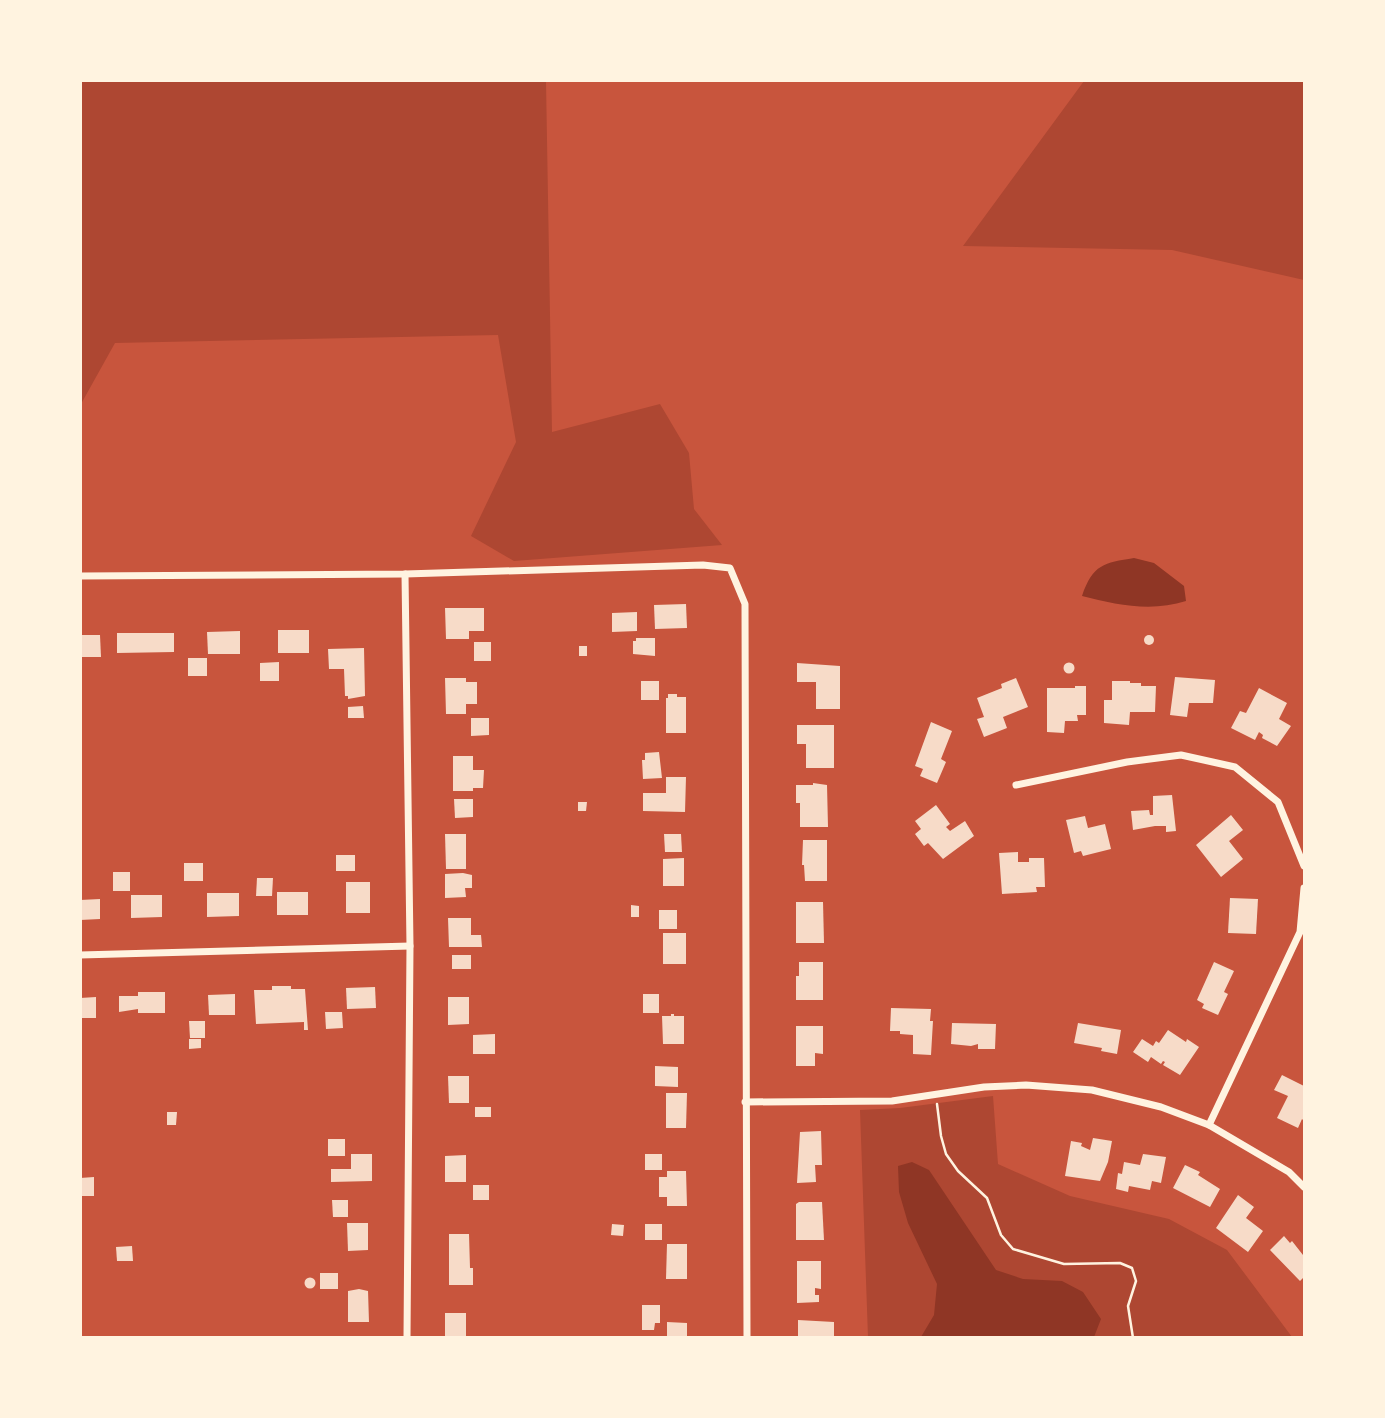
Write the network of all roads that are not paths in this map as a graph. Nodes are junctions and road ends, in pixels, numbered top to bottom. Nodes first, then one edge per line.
1 (405, 574) junction
2 (80, 576) edge
3 (1016, 785) dead end
4 (1304, 866) edge
5 (1304, 888) edge
6 (1302, 933) edge
7 (410, 946) junction
8 (80, 955) edge
9 (745, 1102) junction
10 (1209, 1125) junction
11 (1304, 1187) edge
12 (407, 1338) edge
13 (747, 1338) edge

1 - 2 street
1 - 7 street
1 - 9 street
3 - 4 street
5 - 6 street
6 - 10 street
7 - 8 street
7 - 12 street
9 - 10 street
9 - 13 street
10 - 11 street

